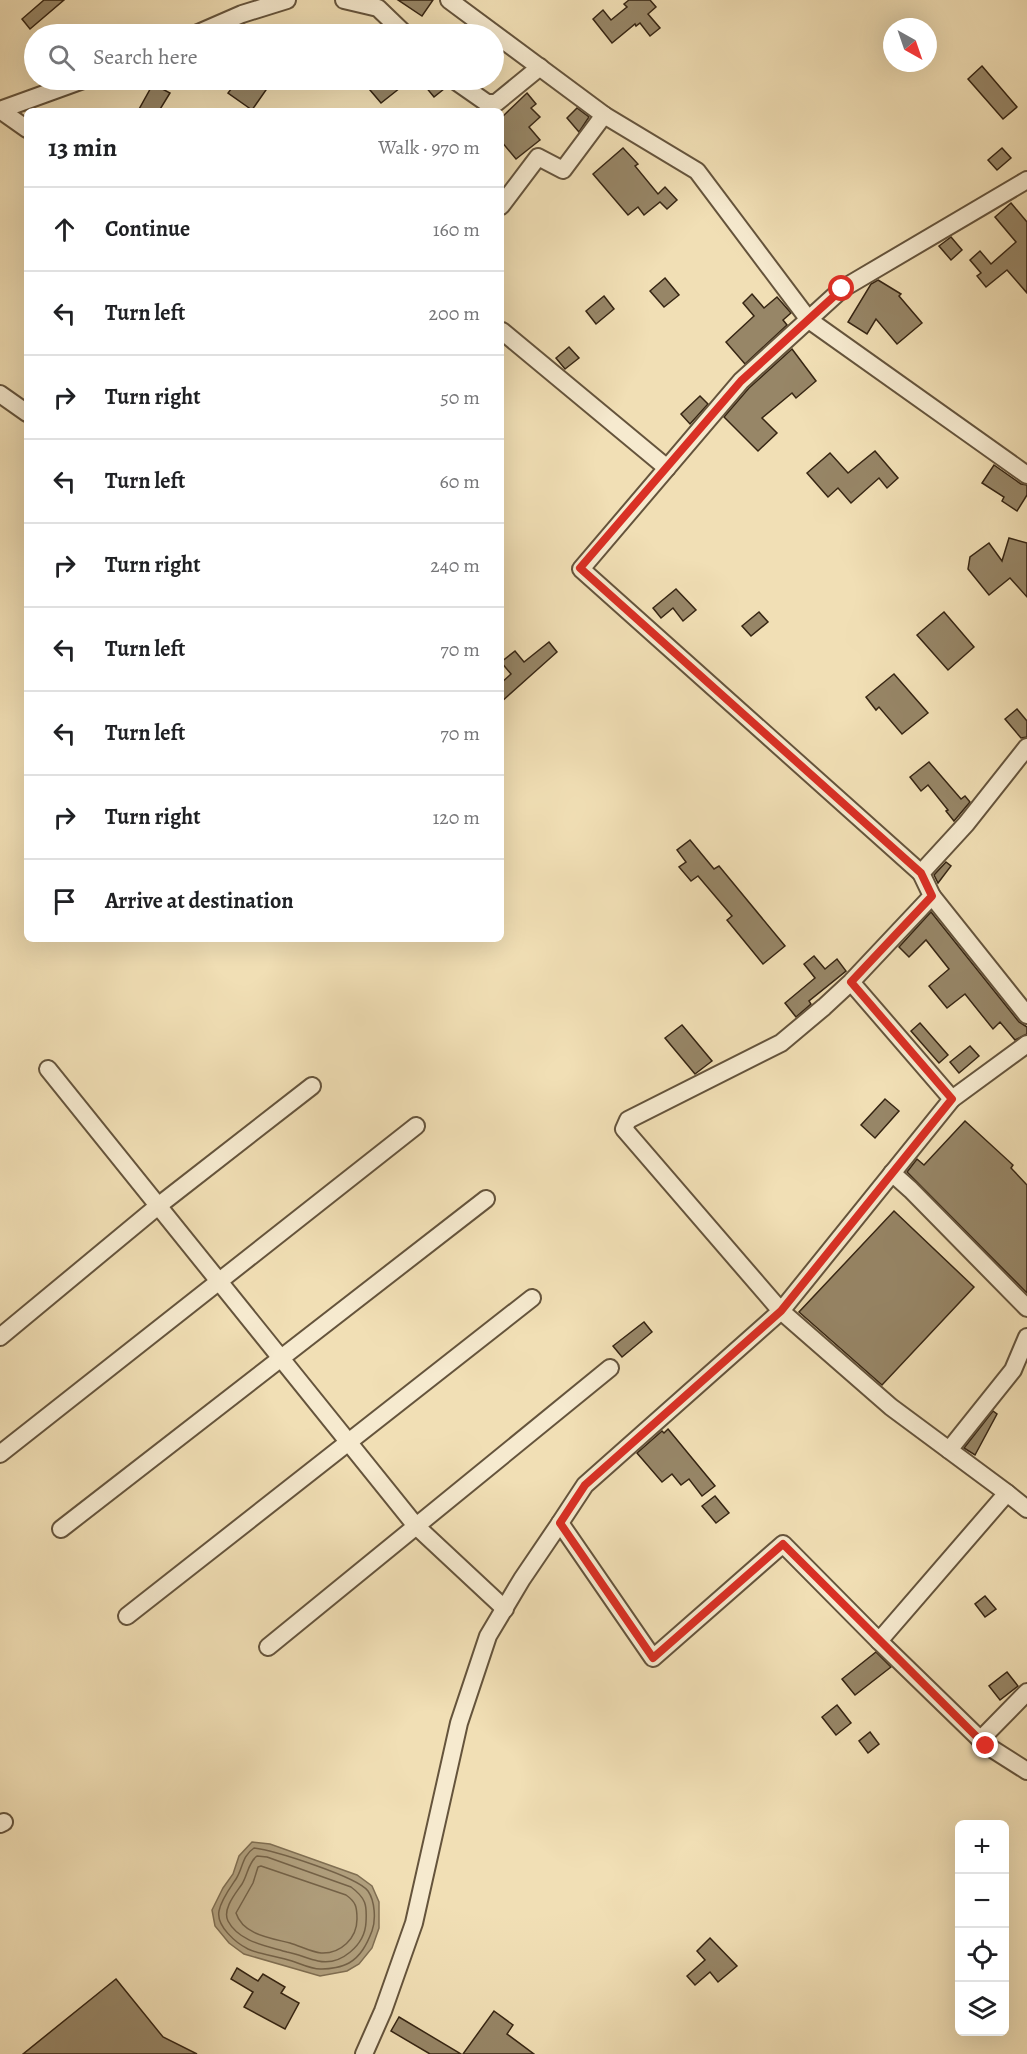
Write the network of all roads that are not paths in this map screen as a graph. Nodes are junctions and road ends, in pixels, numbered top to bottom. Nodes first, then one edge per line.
1 (287, 0) edge
2 (344, 0) edge
3 (449, 0) edge
4 (219, 24) edge
5 (395, 24) edge
6 (482, 24) edge
7 (504, 40) edge
8 (540, 67) junction
9 (55, 90) edge
10 (469, 90) edge
11 (0, 110) edge
12 (604, 116) junction
13 (24, 127) edge
14 (1027, 180) edge
15 (504, 202) edge
16 (809, 320) junction
17 (504, 333) edge
18 (0, 393) edge
19 (24, 411) edge
20 (667, 468) junction
21 (1027, 475) edge
22 (1027, 747) edge
23 (921, 873) junction
24 (932, 896) junction
25 (851, 982) junction
26 (1024, 1004) edge
27 (1027, 1044) edge
28 (48, 1069) dead end
29 (312, 1086) dead end
30 (952, 1099) junction
31 (416, 1126) dead end
32 (892, 1173) junction
33 (486, 1199) dead end
34 (158, 1206) junction
35 (218, 1281) junction
36 (532, 1298) dead end
37 (1027, 1308) edge
38 (781, 1311) junction
39 (0, 1337) edge
40 (1027, 1337) edge
41 (280, 1358) junction
42 (610, 1368) dead end
43 (348, 1443) junction
44 (949, 1450) junction
45 (0, 1454) edge
46 (1007, 1493) junction
47 (1027, 1509) edge
48 (560, 1523) junction
49 (416, 1526) junction
50 (61, 1529) dead end
51 (505, 1609) junction
52 (127, 1616) dead end
53 (879, 1641) junction
54 (268, 1647) dead end
55 (1027, 1692) edge
56 (980, 1740) junction
57 (1027, 1771) edge
58 (364, 2054) edge

1 - 4 street
2 - 5 street
3 - 6 street
7 - 8 street
8 - 10 street
8 - 12 street
9 - 11 street
11 - 13 street
12 - 15 street
12 - 16 street
14 - 16 street
16 - 20 street
16 - 21 street
17 - 20 street
18 - 19 street
20 - 23 street
22 - 23 street
23 - 24 street
24 - 25 street
24 - 26 street
25 - 30 street
25 - 38 street
27 - 30 street
28 - 34 street
29 - 34 street
30 - 32 street
31 - 35 street
32 - 37 street
32 - 38 street
33 - 41 street
34 - 35 street
34 - 39 street
35 - 41 street
35 - 45 street
36 - 43 street
38 - 44 street
38 - 48 street
40 - 44 street
41 - 43 street
41 - 50 street
42 - 49 street
43 - 49 street
43 - 52 street
44 - 46 street
46 - 47 street
46 - 53 street
48 - 51 street
48 - 53 street
49 - 51 street
49 - 54 street
51 - 58 street
53 - 56 street
55 - 56 street
56 - 57 street

